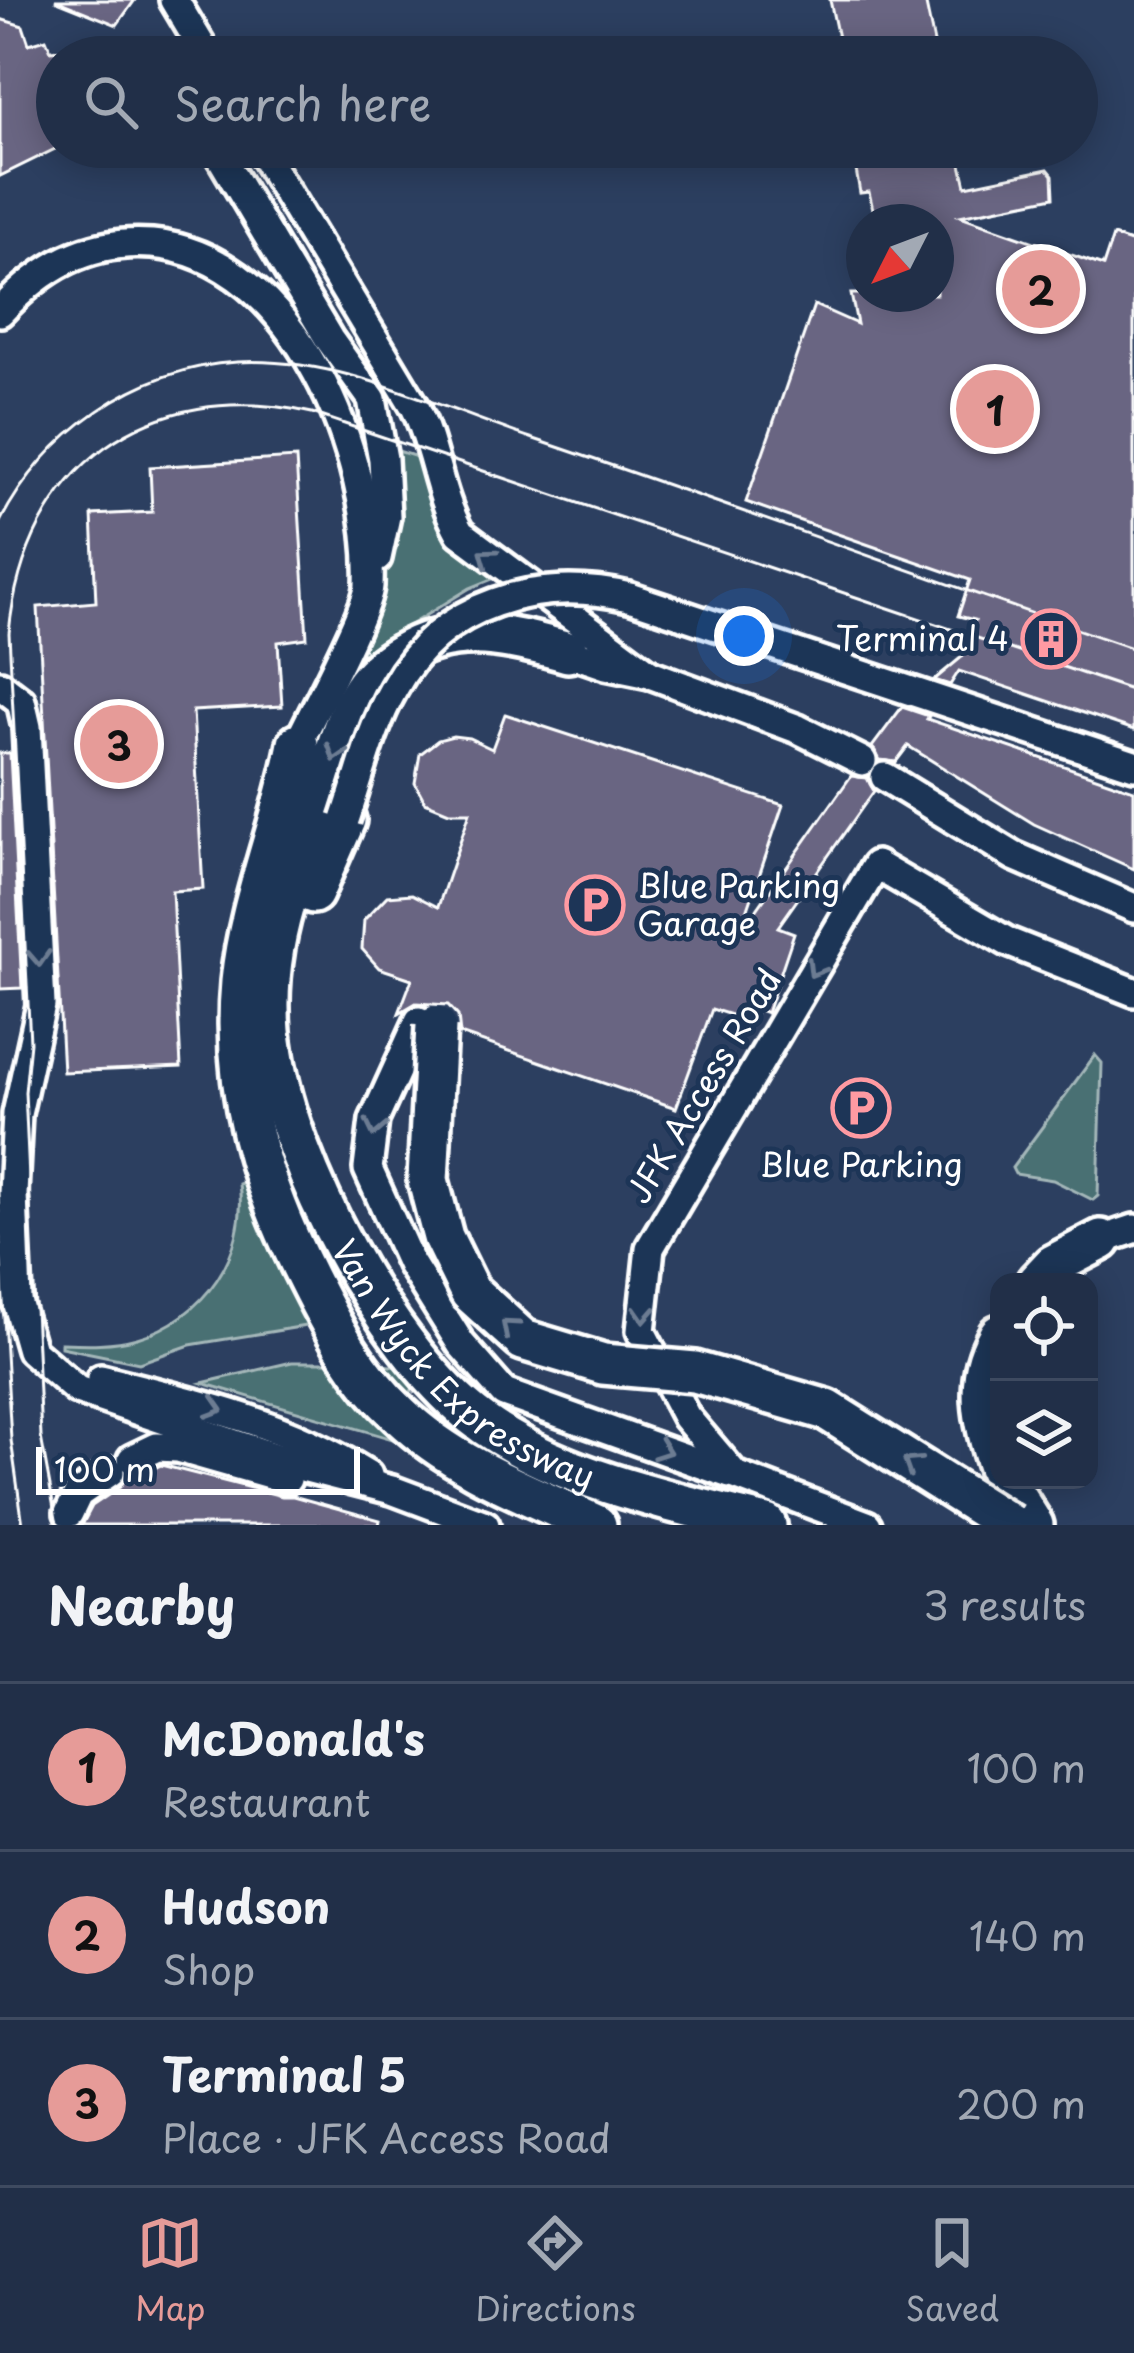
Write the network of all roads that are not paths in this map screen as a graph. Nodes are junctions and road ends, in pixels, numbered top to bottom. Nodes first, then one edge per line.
1 (172, 0) edge
2 (180, 36) edge
3 (195, 36) edge
4 (227, 168) edge
5 (271, 168) edge
6 (316, 248) junction
7 (0, 312) edge
8 (372, 399) junction
9 (370, 591) junction
10 (568, 652) joint
11 (650, 674) junction
12 (0, 685) edge
13 (298, 743) joint
14 (1134, 765) edge
15 (345, 820) joint
16 (1134, 908) edge
17 (1134, 992) edge
18 (428, 1023) joint
19 (326, 1208) junction
20 (1123, 1235) edge
21 (1046, 1273) edge
22 (990, 1351) edge
23 (990, 1440) edge
24 (735, 1475) junction
25 (1011, 1489) edge
26 (392, 1490) junction
27 (69, 1513) dead end
28 (485, 1525) edge
29 (596, 1525) edge
30 (766, 1525) edge
31 (867, 1525) edge
32 (1010, 1525) edge
33 (1033, 1525) edge

1 - 2 street
1 - 3 street
4 - 8 street
5 - 6 street
6 - 8 street
11 -> 6 street
7 - 9 street
8 - 9 street
9 - 13 street
10 - 11 street
10 -> 19 highway
11 - 16 street
12 -> 26 street
13 - 29 highway
14 - 15 street, bridge
15 - 19 highway
17 -> 24 street, JFK Access Road
18 -> 24 street
32 -> 18 highway, bridge
19 - 30 highway, Van Wyck Expressway
20 - 21 highway
22 - 23 highway
24 - 31 street, JFK Access Road
25 - 33 highway
26 - 27 street
26 - 28 street

